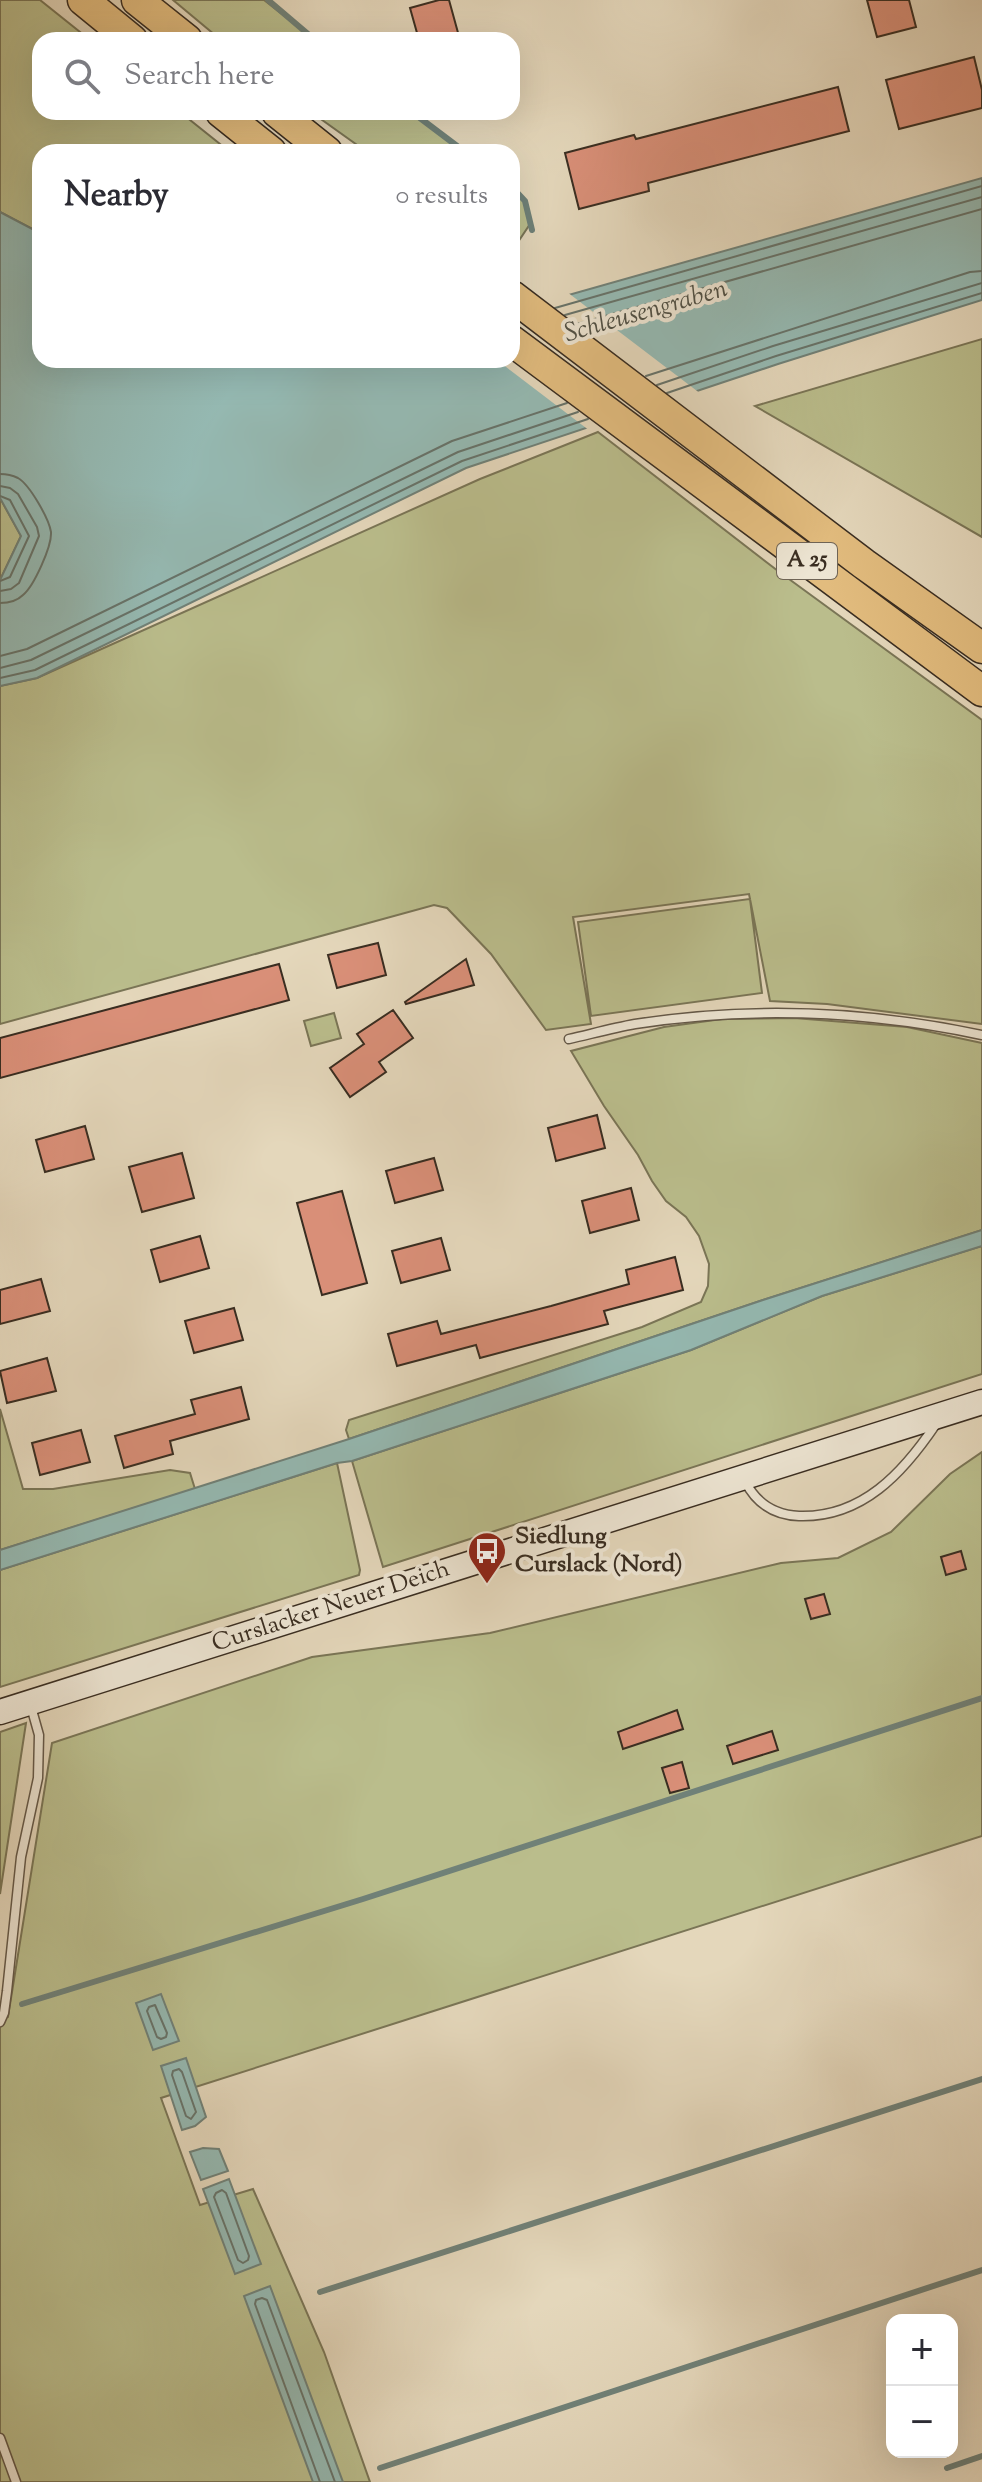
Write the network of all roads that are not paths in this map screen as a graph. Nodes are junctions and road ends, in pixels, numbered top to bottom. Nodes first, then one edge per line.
1 (83, 0) edge
2 (137, 0) edge
3 (122, 32) edge
4 (177, 32) edge
5 (231, 120) edge
6 (287, 120) edge
7 (261, 144) edge
8 (317, 144) edge
9 (520, 302) edge
10 (520, 347) edge
11 (982, 648) edge
12 (982, 691) edge
13 (982, 1035) edge
14 (569, 1039) dead end
15 (982, 1402) edge
16 (942, 1414) junction
17 (743, 1477) junction
18 (30, 1703) junction
19 (0, 1712) edge
20 (0, 2022) edge
21 (0, 2438) edge
22 (16, 2482) edge

1 - 3 highway
2 - 4 highway
5 - 7 highway
6 - 8 highway
9 - 11 highway, A 25
10 - 12 highway, A 25
13 - 14 lane
15 - 16 street, Curslacker Neuer Deich
16 - 17 street, Curslacker Neuer Deich
16 - 17 lane
17 - 18 street, Curslacker Neuer Deich
18 - 19 street, Curslacker Neuer Deich
18 - 20 lane
21 - 22 lane

